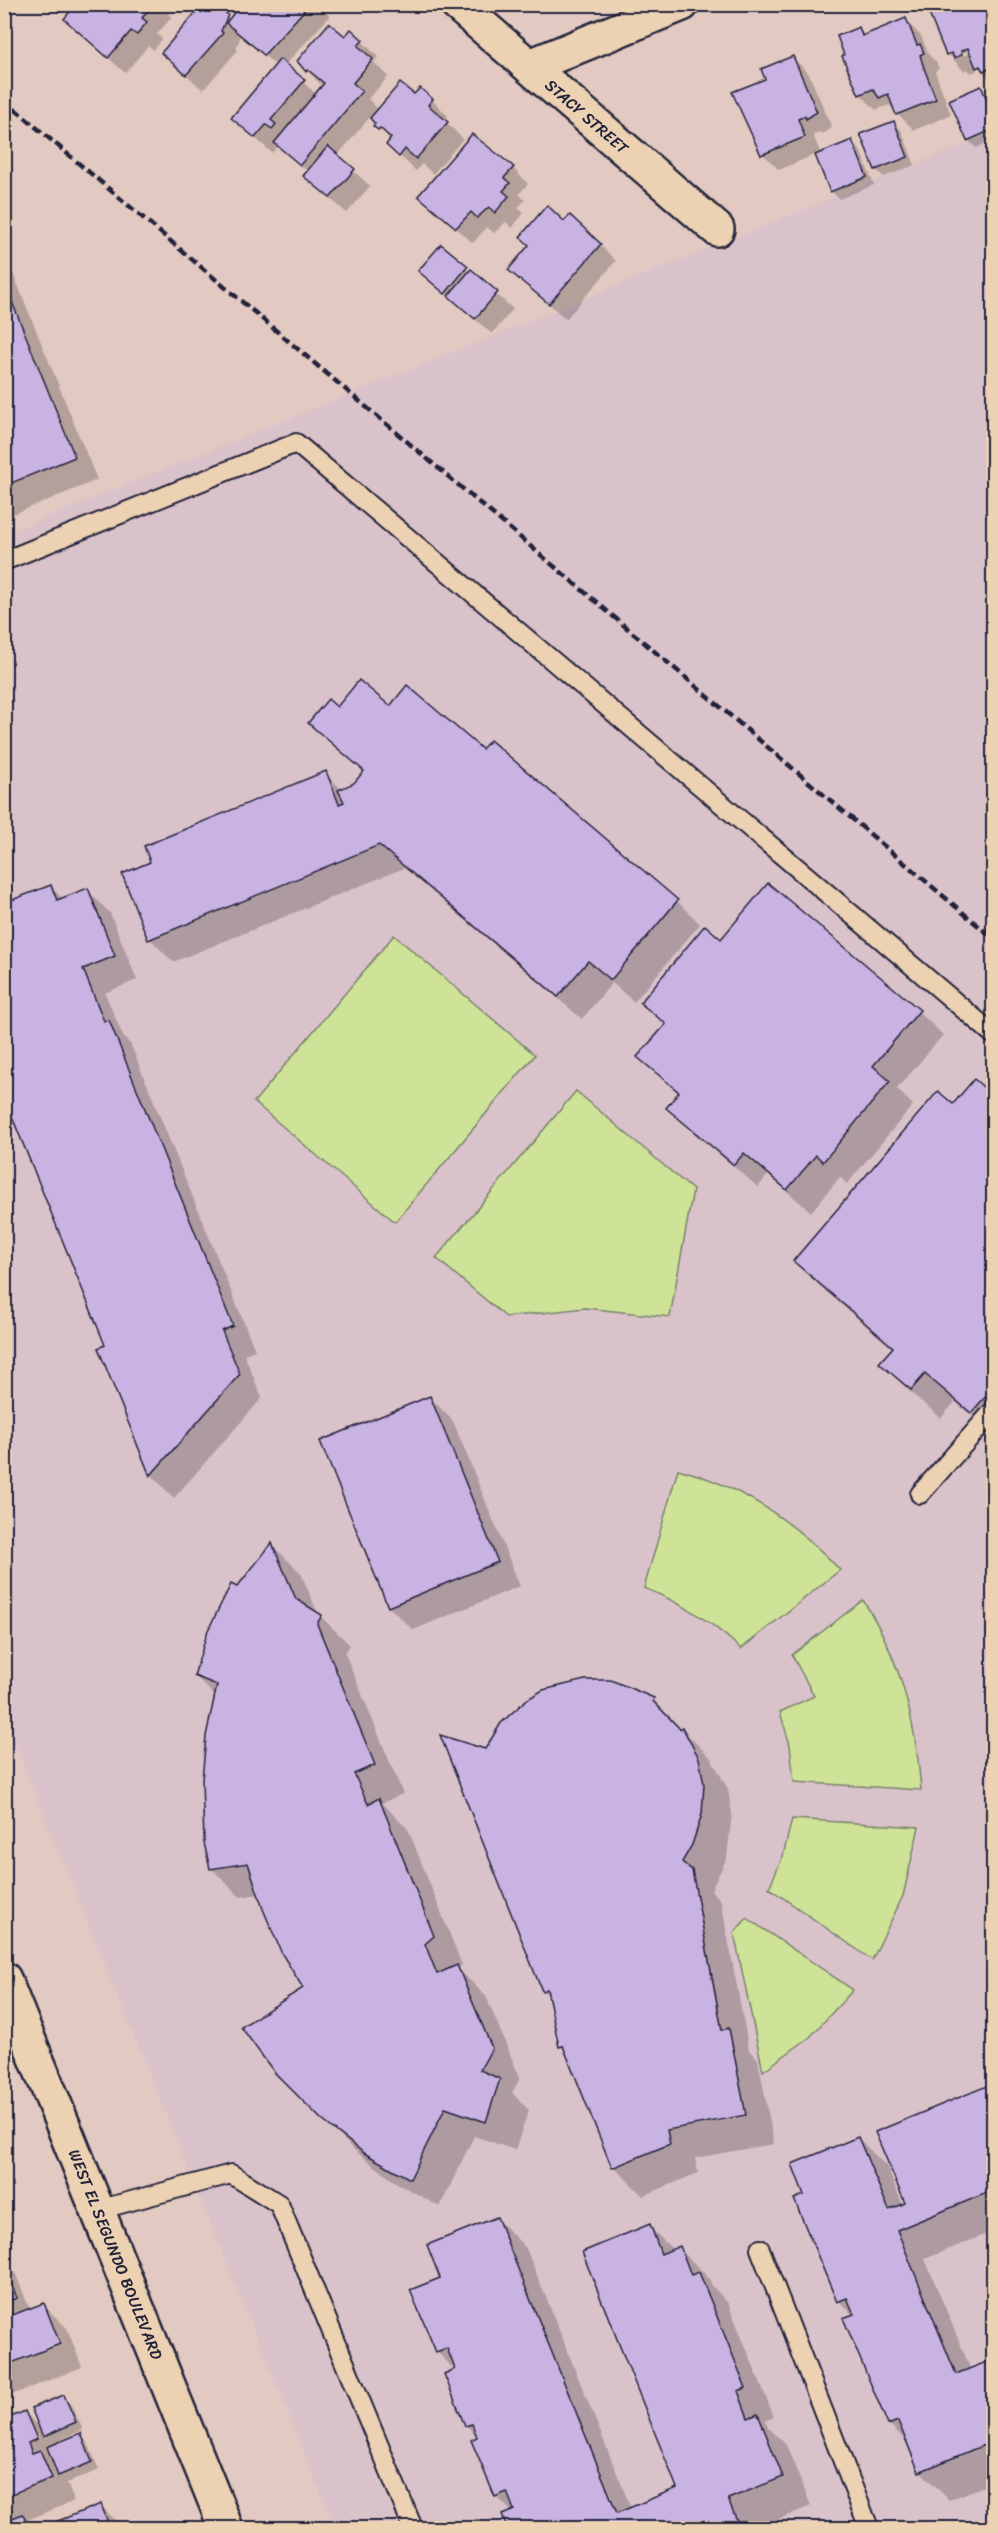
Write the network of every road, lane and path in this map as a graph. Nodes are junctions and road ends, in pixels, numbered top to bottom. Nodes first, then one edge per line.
1 (457, 4) edge
2 (682, 4) edge
3 (530, 66) junction
4 (717, 229) dead end
5 (4, 561) edge
6 (993, 1035) edge
7 (993, 1410) edge
8 (920, 1494) dead end
9 (4, 1979) edge
10 (98, 2210) junction
11 (760, 2248) dead end
12 (226, 2529) edge
13 (413, 2529) edge
14 (869, 2529) edge

1 - 3 main road, STACY STREET
2 - 3 main road
3 - 4 main road, STACY STREET
5 - 6 lane
7 - 8 lane
9 - 10 main road, WEST EL SEGUNDO BOULEVARD
10 - 12 main road, WEST EL SEGUNDO BOULEVARD
10 - 13 lane
11 - 14 lane

